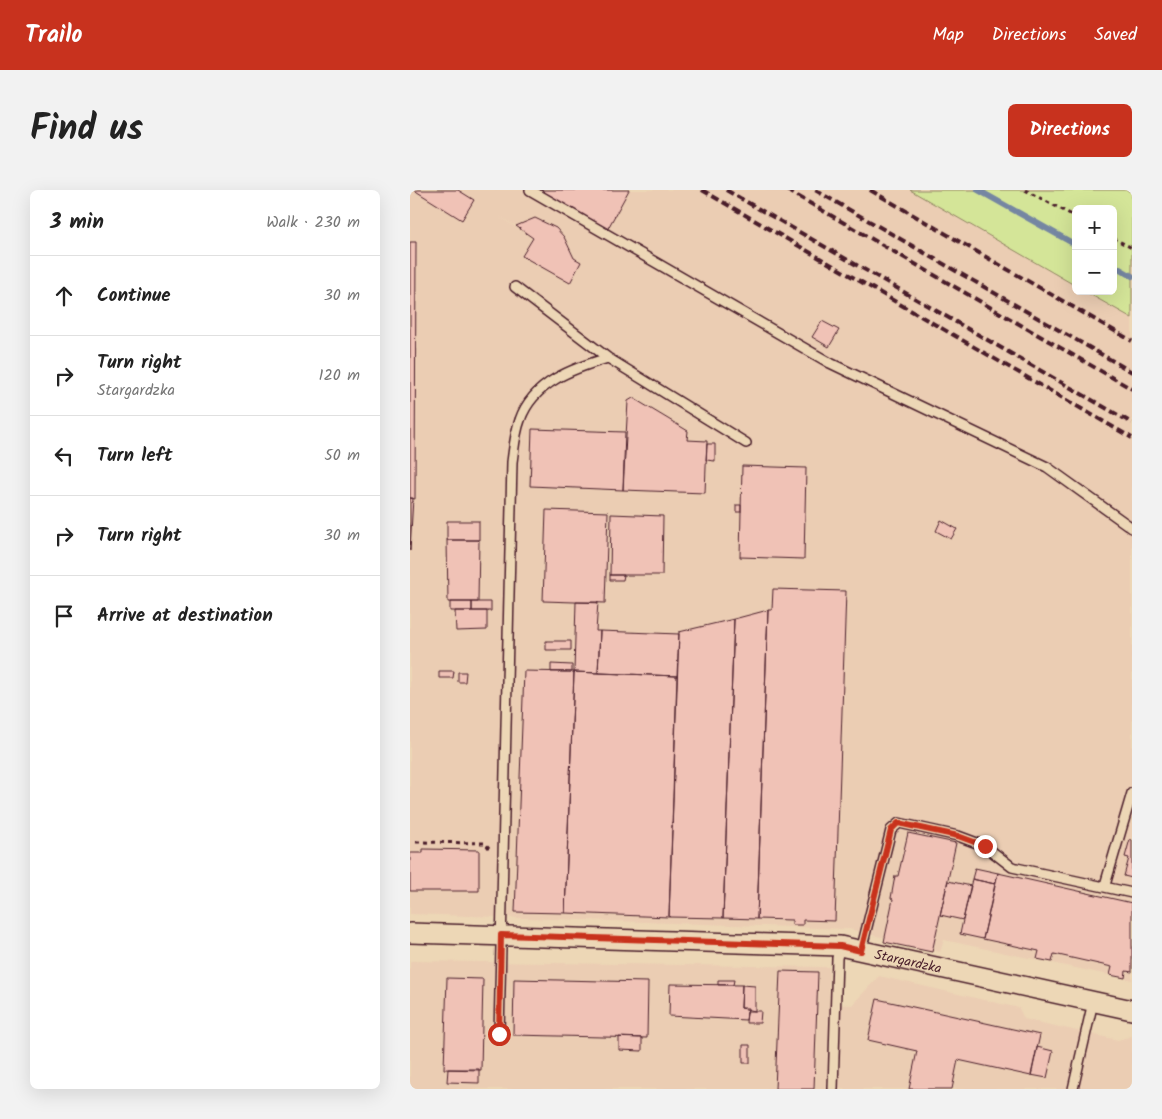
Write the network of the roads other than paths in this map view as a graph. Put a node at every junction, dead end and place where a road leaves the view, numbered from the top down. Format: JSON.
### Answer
{"nodes":[{"id":1,"x":530,"y":190,"type":"edge"},
{"id":2,"x":515,"y":287,"type":"dead end"},
{"id":3,"x":608,"y":358,"type":"junction"},
{"id":4,"x":746,"y":443,"type":"dead end"},
{"id":5,"x":1132,"y":528,"type":"edge"},
{"id":6,"x":1131,"y":798,"type":"edge"},
{"id":7,"x":1129,"y":815,"type":"edge"},
{"id":8,"x":1105,"y":886,"type":"junction"},
{"id":9,"x":1132,"y":892,"type":"edge"},
{"id":10,"x":410,"y":933,"type":"edge"},
{"id":11,"x":501,"y":935,"type":"junction"},
{"id":12,"x":840,"y":946,"type":"junction"},
{"id":13,"x":861,"y":951,"type":"junction"},
{"id":14,"x":1093,"y":1002,"type":"junction"},
{"id":15,"x":1132,"y":1010,"type":"edge"},
{"id":16,"x":499,"y":1034,"type":"dead end"},
{"id":17,"x":833,"y":1089,"type":"edge"},
{"id":18,"x":1073,"y":1089,"type":"edge"}],
"edges":[{"from":1,"to":5,"type":"lane"},
{"from":2,"to":3,"type":"lane"},
{"from":3,"to":4,"type":"lane"},
{"from":3,"to":11,"type":"lane"},
{"from":6,"to":7,"type":"lane"},
{"from":7,"to":8,"type":"lane"},
{"from":8,"to":9,"type":"lane"},
{"from":8,"to":13,"type":"lane"},
{"from":10,"to":11,"type":"street","name":"Stargardzka"},
{"from":11,"to":12,"type":"street","name":"Stargardzka"},
{"from":11,"to":16,"type":"lane"},
{"from":12,"to":13,"type":"street","name":"Stargardzka"},
{"from":12,"to":17,"type":"lane"},
{"from":13,"to":14,"type":"street","name":"Stargardzka"},
{"from":14,"to":15,"type":"street","name":"Stargardzka"},
{"from":14,"to":18,"type":"lane"}]}
